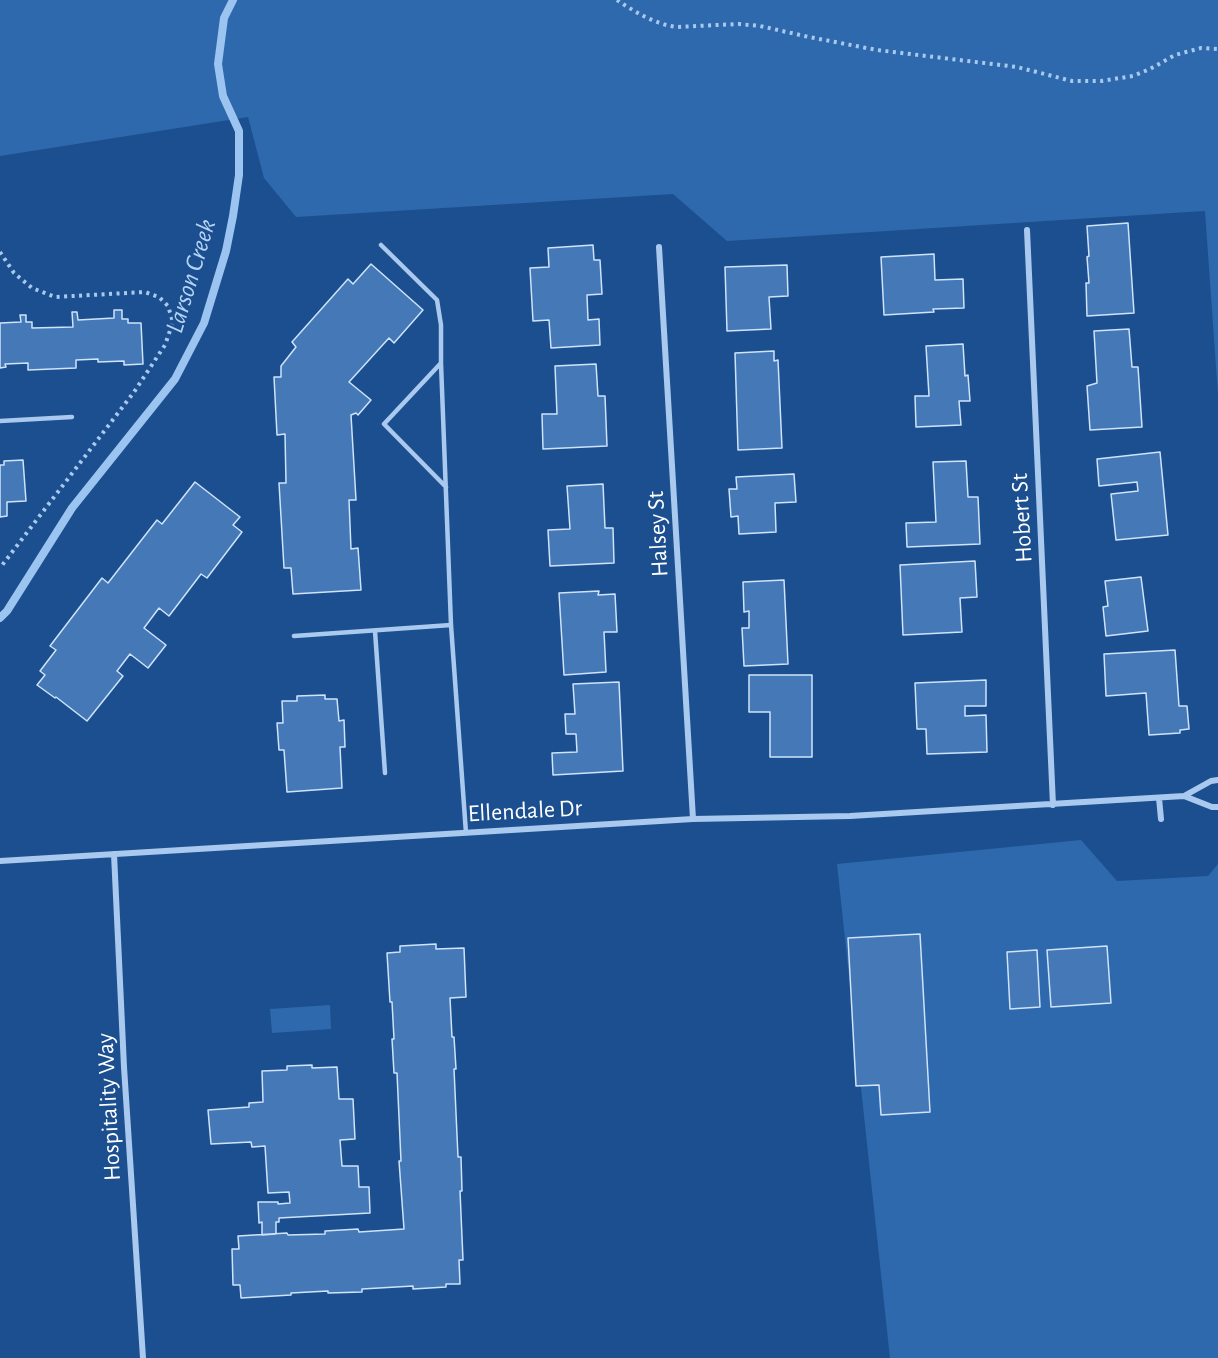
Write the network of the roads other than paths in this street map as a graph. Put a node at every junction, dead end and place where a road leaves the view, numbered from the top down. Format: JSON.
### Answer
{"nodes":[{"id":1,"x":1027,"y":230,"type":"dead end"},
{"id":2,"x":381,"y":245,"type":"dead end"},
{"id":3,"x":659,"y":247,"type":"dead end"},
{"id":4,"x":441,"y":363,"type":"junction"},
{"id":5,"x":72,"y":417,"type":"dead end"},
{"id":6,"x":0,"y":421,"type":"edge"},
{"id":7,"x":446,"y":487,"type":"junction"},
{"id":8,"x":451,"y":625,"type":"junction"},
{"id":9,"x":375,"y":631,"type":"junction"},
{"id":10,"x":294,"y":636,"type":"dead end"},
{"id":11,"x":385,"y":773,"type":"dead end"},
{"id":12,"x":1218,"y":780,"type":"edge"},
{"id":13,"x":1184,"y":796,"type":"junction"},
{"id":14,"x":1159,"y":798,"type":"junction"},
{"id":15,"x":1053,"y":805,"type":"junction"},
{"id":16,"x":1218,"y":807,"type":"edge"},
{"id":17,"x":693,"y":819,"type":"junction"},
{"id":18,"x":1161,"y":819,"type":"dead end"},
{"id":19,"x":466,"y":833,"type":"junction"},
{"id":20,"x":114,"y":854,"type":"junction"},
{"id":21,"x":0,"y":861,"type":"edge"},
{"id":22,"x":143,"y":1358,"type":"edge"}],
"edges":[{"from":1,"to":15,"type":"street","name":"Hobert St"},
{"from":2,"to":4,"type":"lane"},
{"from":3,"to":17,"type":"street","name":"Halsey St"},
{"from":4,"to":7,"type":"lane"},
{"from":4,"to":7,"type":"lane"},
{"from":5,"to":6,"type":"lane"},
{"from":7,"to":8,"type":"lane"},
{"from":8,"to":9,"type":"lane"},
{"from":8,"to":19,"type":"lane"},
{"from":9,"to":10,"type":"lane"},
{"from":9,"to":11,"type":"lane"},
{"from":12,"to":13,"type":"street"},
{"from":13,"to":14,"type":"street","name":"Ellendale Dr"},
{"from":13,"to":16,"type":"street"},
{"from":14,"to":15,"type":"street","name":"Ellendale Dr"},
{"from":14,"to":18,"type":"street"},
{"from":15,"to":17,"type":"street","name":"Ellendale Dr"},
{"from":17,"to":19,"type":"street","name":"Ellendale Dr"},
{"from":19,"to":20,"type":"street","name":"Ellendale Dr"},
{"from":20,"to":21,"type":"street","name":"Ellendale Dr"},
{"from":20,"to":22,"type":"street","name":"Hospitality Way"}]}
